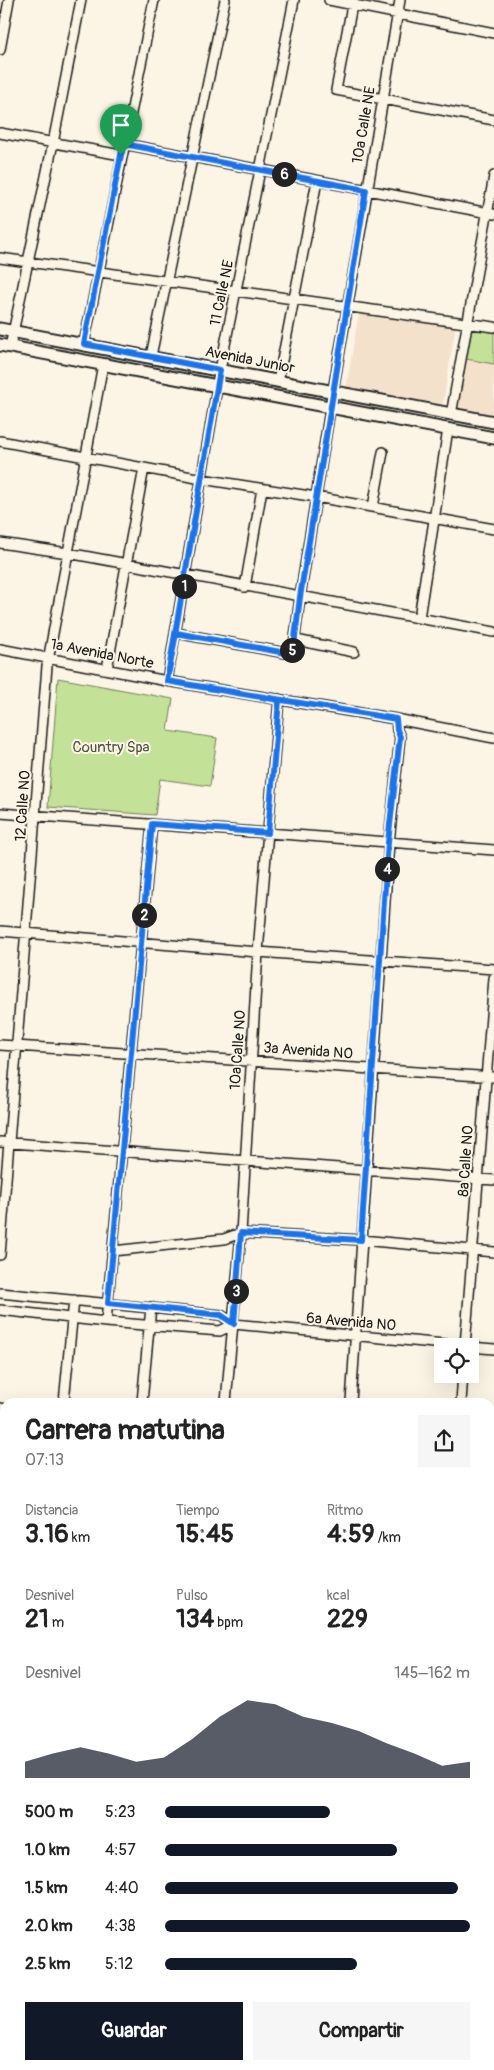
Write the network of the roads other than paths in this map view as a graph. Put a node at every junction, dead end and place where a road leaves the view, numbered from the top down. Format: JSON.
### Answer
{"nodes":[{"id":1,"x":9,"y":0,"type":"edge"},
{"id":2,"x":81,"y":0,"type":"edge"},
{"id":3,"x":154,"y":0,"type":"edge"},
{"id":4,"x":225,"y":0,"type":"edge"},
{"id":5,"x":294,"y":0,"type":"edge"},
{"id":6,"x":329,"y":0,"type":"edge"},
{"id":7,"x":400,"y":0,"type":"edge"},
{"id":8,"x":353,"y":2,"type":"edge"},
{"id":9,"x":398,"y":14,"type":"junction"},
{"id":10,"x":494,"y":33,"type":"edge"},
{"id":11,"x":0,"y":50,"type":"edge"},
{"id":12,"x":383,"y":98,"type":"junction"},
{"id":13,"x":494,"y":120,"type":"edge"},
{"id":14,"x":0,"y":133,"type":"edge"},
{"id":15,"x":53,"y":143,"type":"junction"},
{"id":16,"x":124,"y":144,"type":"junction"},
{"id":17,"x":121,"y":155,"type":"junction"},
{"id":18,"x":193,"y":157,"type":"junction"},
{"id":19,"x":261,"y":170,"type":"junction"},
{"id":20,"x":494,"y":176,"type":"edge"},
{"id":21,"x":318,"y":181,"type":"junction"},
{"id":22,"x":366,"y":190,"type":"junction"},
{"id":23,"x":490,"y":213,"type":"edge"},
{"id":24,"x":0,"y":258,"type":"edge"},
{"id":25,"x":28,"y":262,"type":"junction"},
{"id":26,"x":98,"y":272,"type":"junction"},
{"id":27,"x":167,"y":282,"type":"junction"},
{"id":28,"x":237,"y":291,"type":"junction"},
{"id":29,"x":294,"y":299,"type":"junction"},
{"id":30,"x":348,"y":307,"type":"junction"},
{"id":31,"x":466,"y":324,"type":"junction"},
{"id":32,"x":494,"y":327,"type":"edge"},
{"id":33,"x":0,"y":329,"type":"edge"},
{"id":34,"x":12,"y":331,"type":"junction"},
{"id":35,"x":84,"y":344,"type":"junction"},
{"id":36,"x":5,"y":346,"type":"edge"},
{"id":37,"x":151,"y":356,"type":"junction"},
{"id":38,"x":103,"y":364,"type":"junction"},
{"id":39,"x":220,"y":370,"type":"junction"},
{"id":40,"x":278,"y":381,"type":"junction"},
{"id":41,"x":217,"y":386,"type":"junction"},
{"id":42,"x":333,"y":391,"type":"junction"},
{"id":43,"x":331,"y":408,"type":"junction"},
{"id":44,"x":451,"y":415,"type":"junction"},
{"id":45,"x":494,"y":422,"type":"edge"},
{"id":46,"x":448,"y":429,"type":"junction"},
{"id":47,"x":494,"y":438,"type":"edge"},
{"id":48,"x":0,"y":441,"type":"edge"},
{"id":49,"x":383,"y":452,"type":"dead end"},
{"id":50,"x":86,"y":457,"type":"junction"},
{"id":51,"x":144,"y":468,"type":"junction"},
{"id":52,"x":202,"y":479,"type":"junction"},
{"id":53,"x":262,"y":489,"type":"junction"},
{"id":54,"x":316,"y":497,"type":"junction"},
{"id":55,"x":373,"y":507,"type":"junction"},
{"id":56,"x":434,"y":518,"type":"junction"},
{"id":57,"x":494,"y":529,"type":"edge"},
{"id":58,"x":0,"y":543,"type":"edge"},
{"id":59,"x":68,"y":554,"type":"junction"},
{"id":60,"x":126,"y":565,"type":"junction"},
{"id":61,"x":186,"y":575,"type":"junction"},
{"id":62,"x":245,"y":587,"type":"junction"},
{"id":63,"x":300,"y":597,"type":"junction"},
{"id":64,"x":419,"y":618,"type":"junction"},
{"id":65,"x":494,"y":632,"type":"edge"},
{"id":66,"x":176,"y":633,"type":"junction"},
{"id":67,"x":296,"y":640,"type":"junction"},
{"id":68,"x":0,"y":649,"type":"edge"},
{"id":69,"x":354,"y":652,"type":"dead end"},
{"id":70,"x":48,"y":658,"type":"junction"},
{"id":71,"x":107,"y":669,"type":"junction"},
{"id":72,"x":167,"y":681,"type":"junction"},
{"id":73,"x":279,"y":700,"type":"junction"},
{"id":74,"x":396,"y":719,"type":"junction"},
{"id":75,"x":494,"y":738,"type":"edge"},
{"id":76,"x":0,"y":813,"type":"edge"},
{"id":77,"x":36,"y":815,"type":"junction"},
{"id":78,"x":152,"y":824,"type":"junction"},
{"id":79,"x":268,"y":833,"type":"junction"},
{"id":80,"x":388,"y":842,"type":"junction"},
{"id":81,"x":494,"y":850,"type":"edge"},
{"id":82,"x":0,"y":931,"type":"edge"},
{"id":83,"x":27,"y":933,"type":"junction"},
{"id":84,"x":142,"y":942,"type":"junction"},
{"id":85,"x":258,"y":952,"type":"junction"},
{"id":86,"x":380,"y":961,"type":"junction"},
{"id":87,"x":494,"y":969,"type":"edge"},
{"id":88,"x":494,"y":978,"type":"edge"},
{"id":89,"x":0,"y":1045,"type":"edge"},
{"id":90,"x":17,"y":1046,"type":"junction"},
{"id":91,"x":131,"y":1054,"type":"junction"},
{"id":92,"x":251,"y":1062,"type":"junction"},
{"id":93,"x":373,"y":1070,"type":"junction"},
{"id":94,"x":490,"y":1077,"type":"edge"},
{"id":95,"x":5,"y":1142,"type":"edge"},
{"id":96,"x":122,"y":1151,"type":"junction"},
{"id":97,"x":244,"y":1161,"type":"junction"},
{"id":98,"x":366,"y":1170,"type":"junction"},
{"id":99,"x":478,"y":1179,"type":"junction"},
{"id":100,"x":494,"y":1180,"type":"edge"},
{"id":101,"x":241,"y":1233,"type":"junction"},
{"id":102,"x":361,"y":1240,"type":"junction"},
{"id":103,"x":113,"y":1251,"type":"junction"},
{"id":104,"x":473,"y":1251,"type":"junction"},
{"id":105,"x":494,"y":1252,"type":"edge"},
{"id":106,"x":0,"y":1255,"type":"edge"},
{"id":107,"x":0,"y":1293,"type":"edge"},
{"id":108,"x":74,"y":1300,"type":"junction"},
{"id":109,"x":108,"y":1303,"type":"junction"},
{"id":110,"x":150,"y":1307,"type":"junction"},
{"id":111,"x":0,"y":1310,"type":"edge"},
{"id":112,"x":72,"y":1318,"type":"junction"},
{"id":113,"x":106,"y":1322,"type":"junction"},
{"id":114,"x":234,"y":1324,"type":"junction"},
{"id":115,"x":149,"y":1325,"type":"junction"},
{"id":116,"x":355,"y":1336,"type":"junction"},
{"id":117,"x":466,"y":1338,"type":"edge"},
{"id":118,"x":434,"y":1343,"type":"edge"},
{"id":119,"x":479,"y":1348,"type":"edge"},
{"id":120,"x":494,"y":1349,"type":"edge"},
{"id":121,"x":462,"y":1383,"type":"edge"},
{"id":122,"x":64,"y":1398,"type":"edge"},
{"id":123,"x":142,"y":1398,"type":"edge"},
{"id":124,"x":226,"y":1398,"type":"edge"},
{"id":125,"x":351,"y":1398,"type":"edge"},
{"id":126,"x":461,"y":1398,"type":"edge"}],
"edges":[{"from":1,"to":11,"type":"street"},
{"from":2,"to":15,"type":"street"},
{"from":3,"to":16,"type":"street"},
{"from":4,"to":18,"type":"street"},
{"from":5,"to":19,"type":"street","name":"11 Calle NE"},
{"from":6,"to":8,"type":"street"},
{"from":7,"to":9,"type":"street","name":"10a Calle NE"},
{"from":8,"to":9,"type":"street"},
{"from":8,"to":12,"type":"street"},
{"from":9,"to":10,"type":"street"},
{"from":9,"to":12,"type":"street","name":"10a Calle NE"},
{"from":12,"to":13,"type":"street"},
{"from":12,"to":22,"type":"street","name":"10a Calle NE"},
{"from":14,"to":15,"type":"street"},
{"from":15,"to":17,"type":"street"},
{"from":15,"to":25,"type":"street"},
{"from":16,"to":17,"type":"street"},
{"from":16,"to":18,"type":"street"},
{"from":17,"to":26,"type":"street"},
{"from":18,"to":19,"type":"street"},
{"from":18,"to":27,"type":"street"},
{"from":19,"to":21,"type":"street"},
{"from":19,"to":28,"type":"street","name":"11 Calle NE"},
{"from":20,"to":23,"type":"street"},
{"from":21,"to":22,"type":"street"},
{"from":21,"to":29,"type":"street"},
{"from":22,"to":23,"type":"street"},
{"from":22,"to":30,"type":"street","name":"10a Calle NE"},
{"from":23,"to":31,"type":"street"},
{"from":24,"to":25,"type":"street"},
{"from":25,"to":26,"type":"street"},
{"from":25,"to":34,"type":"street"},
{"from":26,"to":27,"type":"street"},
{"from":26,"to":35,"type":"street"},
{"from":27,"to":28,"type":"street"},
{"from":27,"to":37,"type":"street"},
{"from":28,"to":29,"type":"street"},
{"from":28,"to":39,"type":"street","name":"11 Calle NE"},
{"from":29,"to":30,"type":"street"},
{"from":29,"to":40,"type":"street"},
{"from":30,"to":31,"type":"street"},
{"from":30,"to":42,"type":"street","name":"10a Calle NE"},
{"from":31,"to":32,"type":"street"},
{"from":31,"to":44,"type":"street"},
{"from":33,"to":34,"type":"main road","name":"Avenida Junior"},
{"from":34,"to":35,"type":"main road","name":"Avenida Junior"},
{"from":34,"to":36,"type":"street"},
{"from":35,"to":37,"type":"main road","name":"Avenida Junior"},
{"from":36,"to":38,"type":"main road"},
{"from":37,"to":39,"type":"main road","name":"Avenida Junior"},
{"from":38,"to":41,"type":"main road"},
{"from":38,"to":50,"type":"street","name":"12 Calle NO"},
{"from":39,"to":40,"type":"main road","name":"Avenida Junior"},
{"from":39,"to":41,"type":"street","name":"11 Calle NE"},
{"from":40,"to":42,"type":"main road","name":"Avenida Junior"},
{"from":41,"to":43,"type":"main road"},
{"from":41,"to":52,"type":"street","name":"11 Calle NE"},
{"from":42,"to":43,"type":"street","name":"10a Calle NE"},
{"from":42,"to":44,"type":"main road","name":"Avenida Junior"},
{"from":43,"to":46,"type":"main road"},
{"from":43,"to":54,"type":"street","name":"10a Calle NE"},
{"from":44,"to":45,"type":"main road","name":"Avenida Junior"},
{"from":46,"to":47,"type":"main road"},
{"from":46,"to":56,"type":"street"},
{"from":48,"to":50,"type":"street"},
{"from":49,"to":55,"type":"street"},
{"from":50,"to":51,"type":"street"},
{"from":50,"to":59,"type":"street","name":"12 Calle NO"},
{"from":51,"to":52,"type":"street"},
{"from":51,"to":60,"type":"street"},
{"from":52,"to":53,"type":"street"},
{"from":52,"to":61,"type":"street","name":"11 Calle NE"},
{"from":53,"to":54,"type":"street"},
{"from":53,"to":62,"type":"street"},
{"from":54,"to":55,"type":"street"},
{"from":54,"to":63,"type":"street","name":"10a Calle NE"},
{"from":55,"to":56,"type":"street"},
{"from":56,"to":57,"type":"street"},
{"from":56,"to":64,"type":"street"},
{"from":58,"to":59,"type":"street"},
{"from":59,"to":60,"type":"street"},
{"from":59,"to":70,"type":"street","name":"12 Calle NO"},
{"from":60,"to":61,"type":"street"},
{"from":60,"to":71,"type":"street"},
{"from":61,"to":62,"type":"street"},
{"from":61,"to":66,"type":"street","name":"11 Calle NE"},
{"from":62,"to":63,"type":"street"},
{"from":63,"to":64,"type":"street"},
{"from":63,"to":67,"type":"street","name":"10a Calle NE"},
{"from":64,"to":65,"type":"street"},
{"from":66,"to":67,"type":"street"},
{"from":66,"to":72,"type":"street","name":"11 Calle NE"},
{"from":67,"to":69,"type":"street"},
{"from":68,"to":70,"type":"street","name":"1a Avenida Norte"},
{"from":70,"to":71,"type":"street","name":"1a Avenida Norte"},
{"from":70,"to":77,"type":"street","name":"12 Calle NO"},
{"from":71,"to":72,"type":"street","name":"1a Avenida Norte"},
{"from":72,"to":73,"type":"street","name":"1a Avenida Norte"},
{"from":73,"to":74,"type":"street","name":"1a Avenida Norte"},
{"from":73,"to":79,"type":"street","name":"10a Calle NO"},
{"from":74,"to":75,"type":"street","name":"1a Avenida Norte"},
{"from":74,"to":80,"type":"street"},
{"from":76,"to":77,"type":"street"},
{"from":77,"to":78,"type":"street"},
{"from":77,"to":83,"type":"street","name":"12 Calle NO"},
{"from":78,"to":79,"type":"street"},
{"from":78,"to":84,"type":"street"},
{"from":79,"to":80,"type":"street"},
{"from":79,"to":85,"type":"street","name":"10a Calle NO"},
{"from":80,"to":81,"type":"street"},
{"from":80,"to":86,"type":"street"},
{"from":82,"to":83,"type":"street"},
{"from":83,"to":84,"type":"street"},
{"from":83,"to":90,"type":"street","name":"12 Calle NO"},
{"from":84,"to":85,"type":"street"},
{"from":84,"to":91,"type":"street"},
{"from":85,"to":86,"type":"street"},
{"from":85,"to":92,"type":"street","name":"10a Calle NO"},
{"from":86,"to":87,"type":"street"},
{"from":86,"to":93,"type":"street"},
{"from":88,"to":94,"type":"street","name":"8a Calle NO"},
{"from":89,"to":90,"type":"street","name":"3a Avenida NO"},
{"from":90,"to":91,"type":"street","name":"3a Avenida NO"},
{"from":90,"to":95,"type":"street","name":"12 Calle NO"},
{"from":91,"to":92,"type":"street","name":"3a Avenida NO"},
{"from":91,"to":96,"type":"street"},
{"from":92,"to":93,"type":"street","name":"3a Avenida NO"},
{"from":92,"to":97,"type":"street","name":"10a Calle NO"},
{"from":93,"to":94,"type":"street","name":"3a Avenida NO"},
{"from":93,"to":98,"type":"street"},
{"from":94,"to":99,"type":"street","name":"8a Calle NO"},
{"from":95,"to":96,"type":"street"},
{"from":95,"to":106,"type":"street","name":"12 Calle NO"},
{"from":96,"to":97,"type":"street"},
{"from":96,"to":103,"type":"street"},
{"from":97,"to":98,"type":"street"},
{"from":97,"to":101,"type":"street","name":"10a Calle NO"},
{"from":98,"to":99,"type":"street"},
{"from":98,"to":102,"type":"street"},
{"from":99,"to":100,"type":"street"},
{"from":99,"to":104,"type":"street","name":"8a Calle NO"},
{"from":101,"to":102,"type":"street"},
{"from":101,"to":103,"type":"street"},
{"from":101,"to":114,"type":"street","name":"10a Calle NO"},
{"from":102,"to":104,"type":"street"},
{"from":102,"to":116,"type":"street"},
{"from":103,"to":109,"type":"street"},
{"from":104,"to":105,"type":"street"},
{"from":104,"to":117,"type":"street","name":"8a Calle NO"},
{"from":107,"to":108,"type":"street","name":"6a Avenida NO"},
{"from":108,"to":109,"type":"street","name":"6a Avenida NO"},
{"from":108,"to":112,"type":"street"},
{"from":109,"to":110,"type":"street","name":"6a Avenida NO"},
{"from":109,"to":113,"type":"street"},
{"from":110,"to":114,"type":"street","name":"6a Avenida NO"},
{"from":110,"to":115,"type":"street"},
{"from":111,"to":112,"type":"street","name":"6a Avenida NO"},
{"from":112,"to":113,"type":"street","name":"6a Avenida NO"},
{"from":112,"to":122,"type":"street"},
{"from":113,"to":115,"type":"street","name":"6a Avenida NO"},
{"from":114,"to":115,"type":"street","name":"6a Avenida NO"},
{"from":114,"to":116,"type":"street","name":"6a Avenida NO"},
{"from":114,"to":124,"type":"street","name":"10a Calle NO"},
{"from":115,"to":123,"type":"street"},
{"from":116,"to":118,"type":"street","name":"6a Avenida NO"},
{"from":116,"to":125,"type":"street"},
{"from":119,"to":120,"type":"street"},
{"from":121,"to":126,"type":"street"}]}
